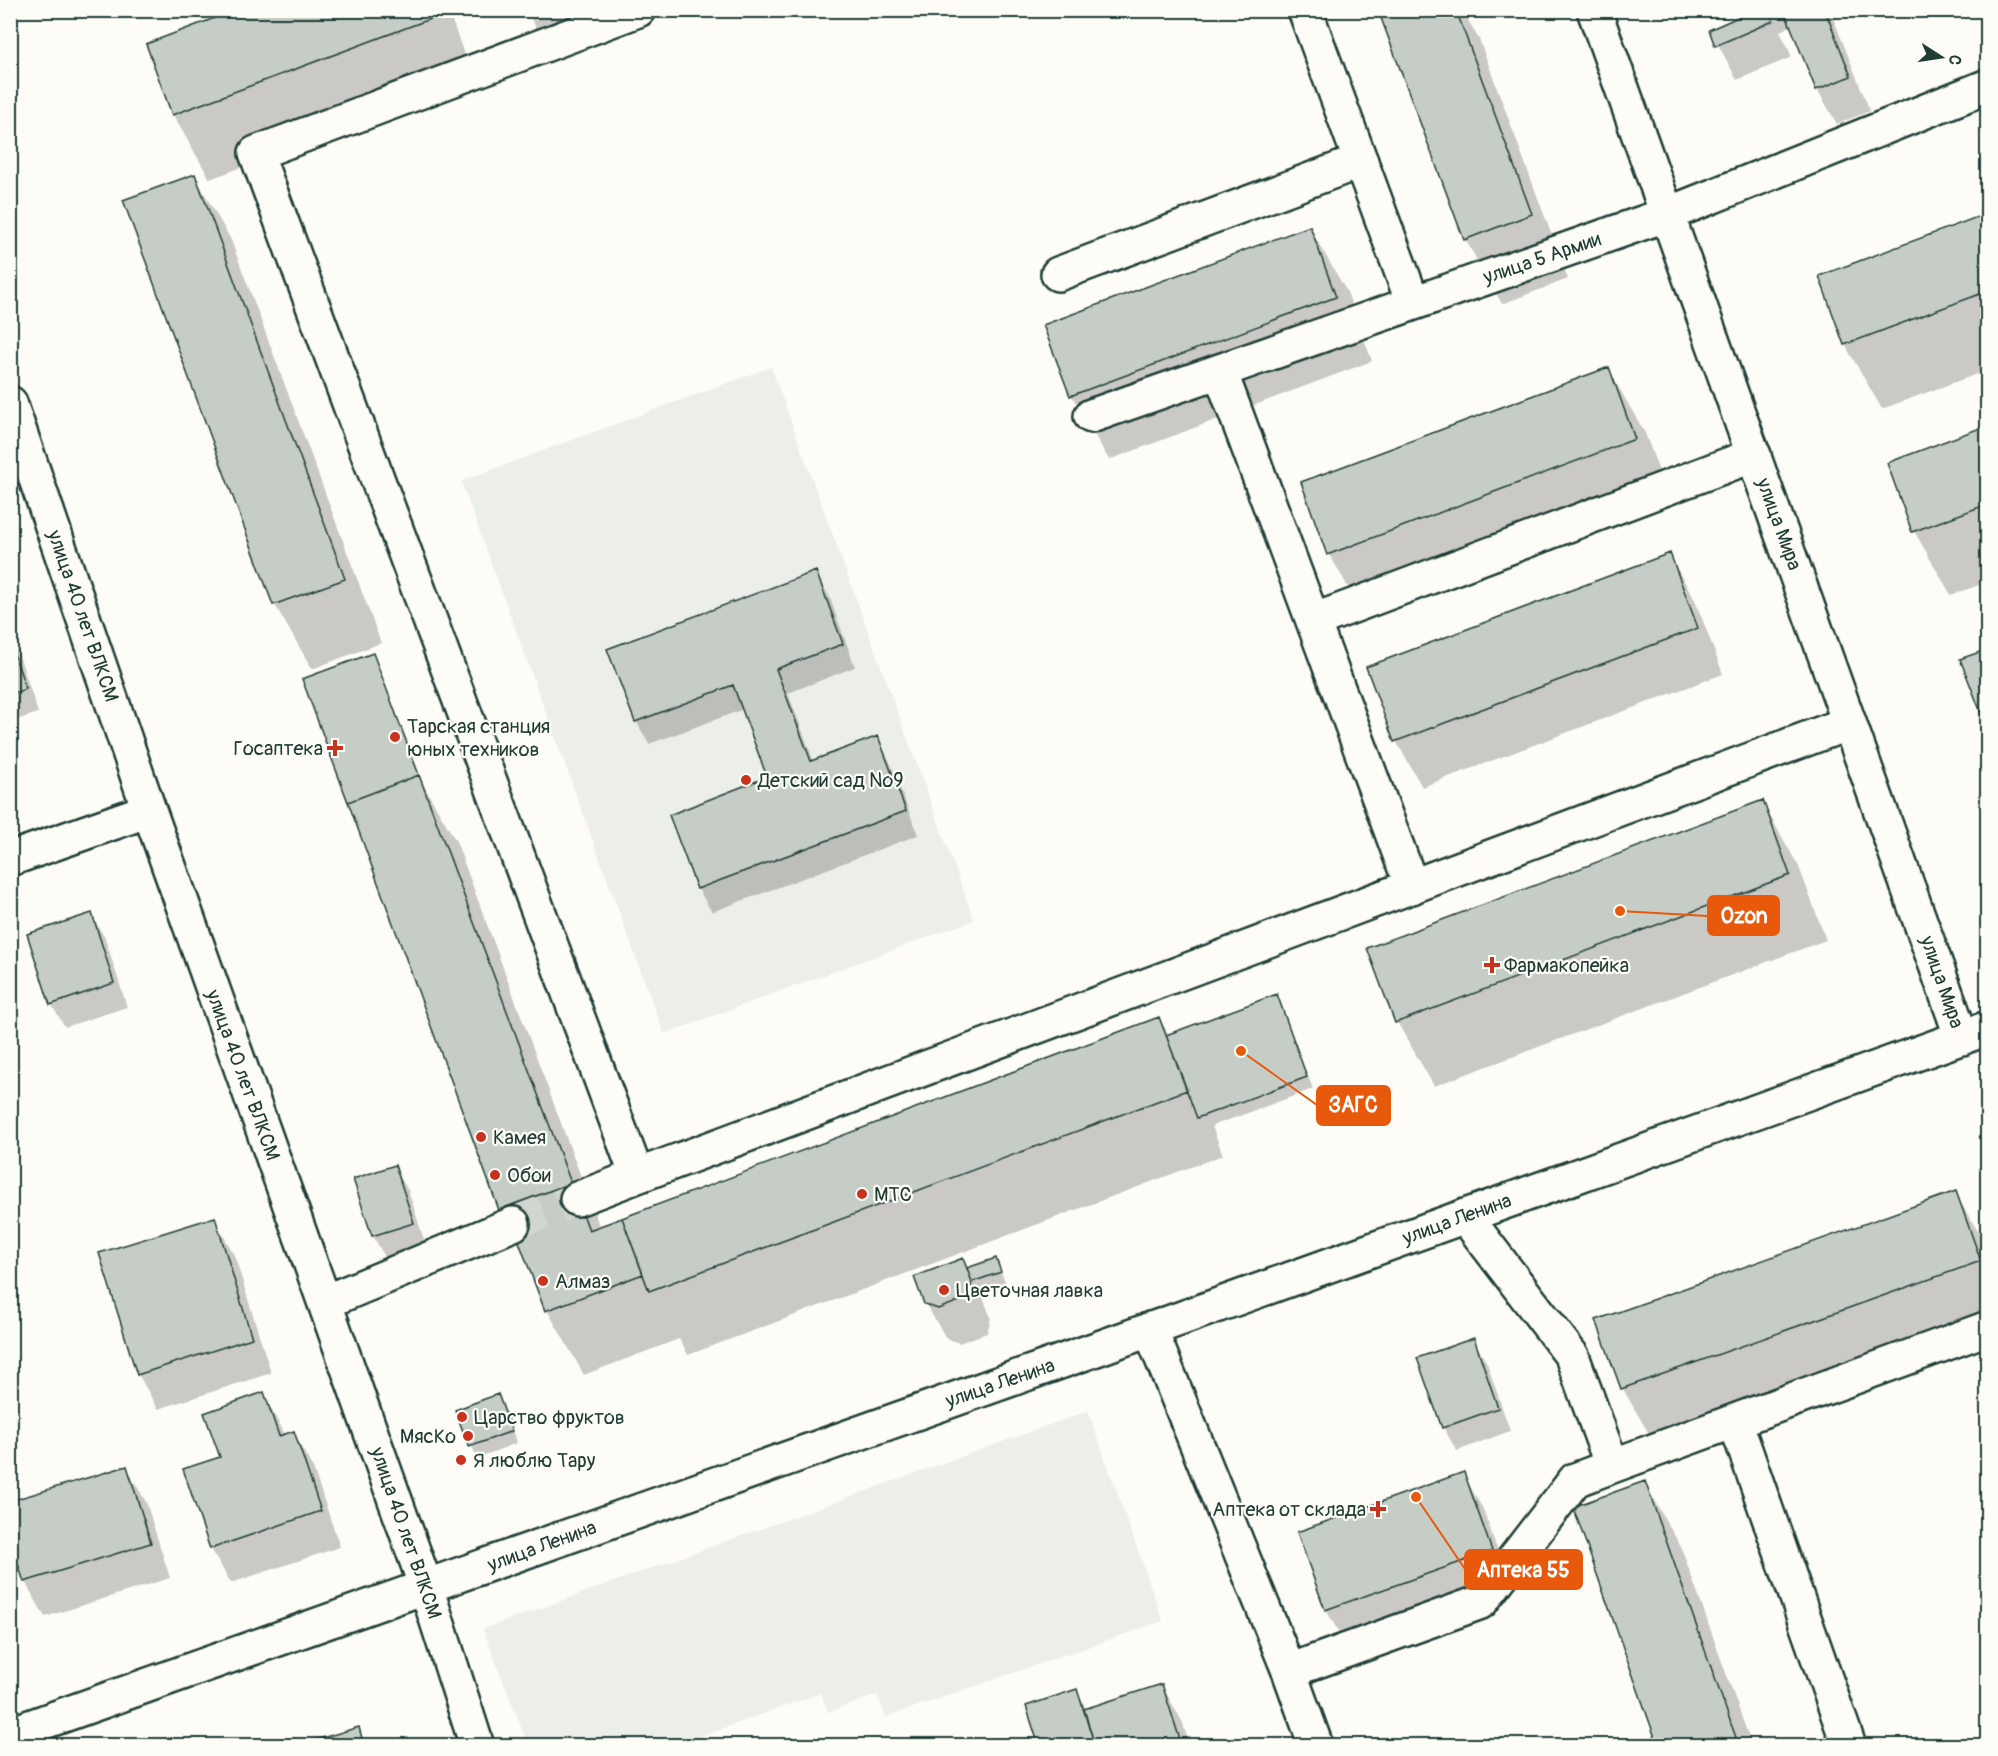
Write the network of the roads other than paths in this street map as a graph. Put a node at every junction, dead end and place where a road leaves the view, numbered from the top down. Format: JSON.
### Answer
{"nodes":[{"id":1,"x":638,"y":10,"type":"edge"},
{"id":2,"x":1305,"y":10,"type":"edge"},
{"id":3,"x":1594,"y":10,"type":"edge"},
{"id":4,"x":1988,"y":86,"type":"edge"},
{"id":5,"x":1361,"y":161,"type":"junction"},
{"id":6,"x":1668,"y":214,"type":"junction"},
{"id":7,"x":1058,"y":274,"type":"dead end"},
{"id":8,"x":1413,"y":303,"type":"junction"},
{"id":9,"x":1220,"y":371,"type":"junction"},
{"id":10,"x":10,"y":403,"type":"edge"},
{"id":11,"x":1091,"y":416,"type":"dead end"},
{"id":12,"x":1754,"y":455,"type":"junction"},
{"id":13,"x":1313,"y":621,"type":"junction"},
{"id":14,"x":1849,"y":723,"type":"junction"},
{"id":15,"x":149,"y":810,"type":"junction"},
{"id":16,"x":10,"y":858,"type":"edge"},
{"id":17,"x":1412,"y":887,"type":"junction"},
{"id":18,"x":1975,"y":1033,"type":"edge"},
{"id":19,"x":637,"y":1176,"type":"junction"},
{"id":20,"x":577,"y":1199,"type":"tunnel mouth"},
{"id":21,"x":1465,"y":1216,"type":"junction"},
{"id":22,"x":513,"y":1224,"type":"tunnel mouth"},
{"id":23,"x":324,"y":1302,"type":"junction"},
{"id":24,"x":1988,"y":1328,"type":"edge"},
{"id":25,"x":1150,"y":1329,"type":"junction"},
{"id":26,"x":1735,"y":1421,"type":"junction"},
{"id":27,"x":1612,"y":1466,"type":"junction"},
{"id":28,"x":426,"y":1587,"type":"junction"},
{"id":29,"x":1289,"y":1671,"type":"junction"},
{"id":30,"x":10,"y":1734,"type":"edge"},
{"id":31,"x":477,"y":1746,"type":"edge"},
{"id":32,"x":1316,"y":1746,"type":"edge"},
{"id":33,"x":1849,"y":1746,"type":"edge"}],
"edges":[{"from":1,"to":19,"type":"main road"},
{"from":2,"to":5,"type":"main road"},
{"from":3,"to":6,"type":"main road","name":"улица Мира"},
{"from":4,"to":6,"type":"main road","name":"улица 5 Армии"},
{"from":5,"to":7,"type":"main road"},
{"from":5,"to":8,"type":"main road"},
{"from":6,"to":8,"type":"main road","name":"улица 5 Армии"},
{"from":6,"to":12,"type":"main road","name":"улица Мира"},
{"from":8,"to":9,"type":"main road","name":"улица 5 Армии"},
{"from":9,"to":11,"type":"main road","name":"улица 5 Армии"},
{"from":9,"to":13,"type":"main road"},
{"from":10,"to":15,"type":"main road","name":"улица 40 лет ВЛКСМ"},
{"from":12,"to":13,"type":"main road"},
{"from":12,"to":14,"type":"main road","name":"улица Мира"},
{"from":13,"to":17,"type":"main road"},
{"from":14,"to":17,"type":"main road"},
{"from":14,"to":18,"type":"main road","name":"улица Мира"},
{"from":15,"to":16,"type":"main road"},
{"from":15,"to":23,"type":"main road","name":"улица 40 лет ВЛКСМ"},
{"from":17,"to":19,"type":"main road"},
{"from":18,"to":21,"type":"main road","name":"улица Ленина"},
{"from":19,"to":20,"type":"main road"},
{"from":21,"to":25,"type":"main road","name":"улица Ленина"},
{"from":21,"to":27,"type":"main road"},
{"from":22,"to":23,"type":"main road"},
{"from":23,"to":28,"type":"main road","name":"улица 40 лет ВЛКСМ"},
{"from":24,"to":26,"type":"main road"},
{"from":25,"to":28,"type":"main road","name":"улица Ленина"},
{"from":25,"to":29,"type":"main road"},
{"from":26,"to":27,"type":"main road"},
{"from":26,"to":33,"type":"main road"},
{"from":27,"to":29,"type":"main road"},
{"from":28,"to":30,"type":"main road","name":"улица Ленина"},
{"from":28,"to":31,"type":"main road","name":"улица 40 лет ВЛКСМ"},
{"from":29,"to":32,"type":"main road"}]}
